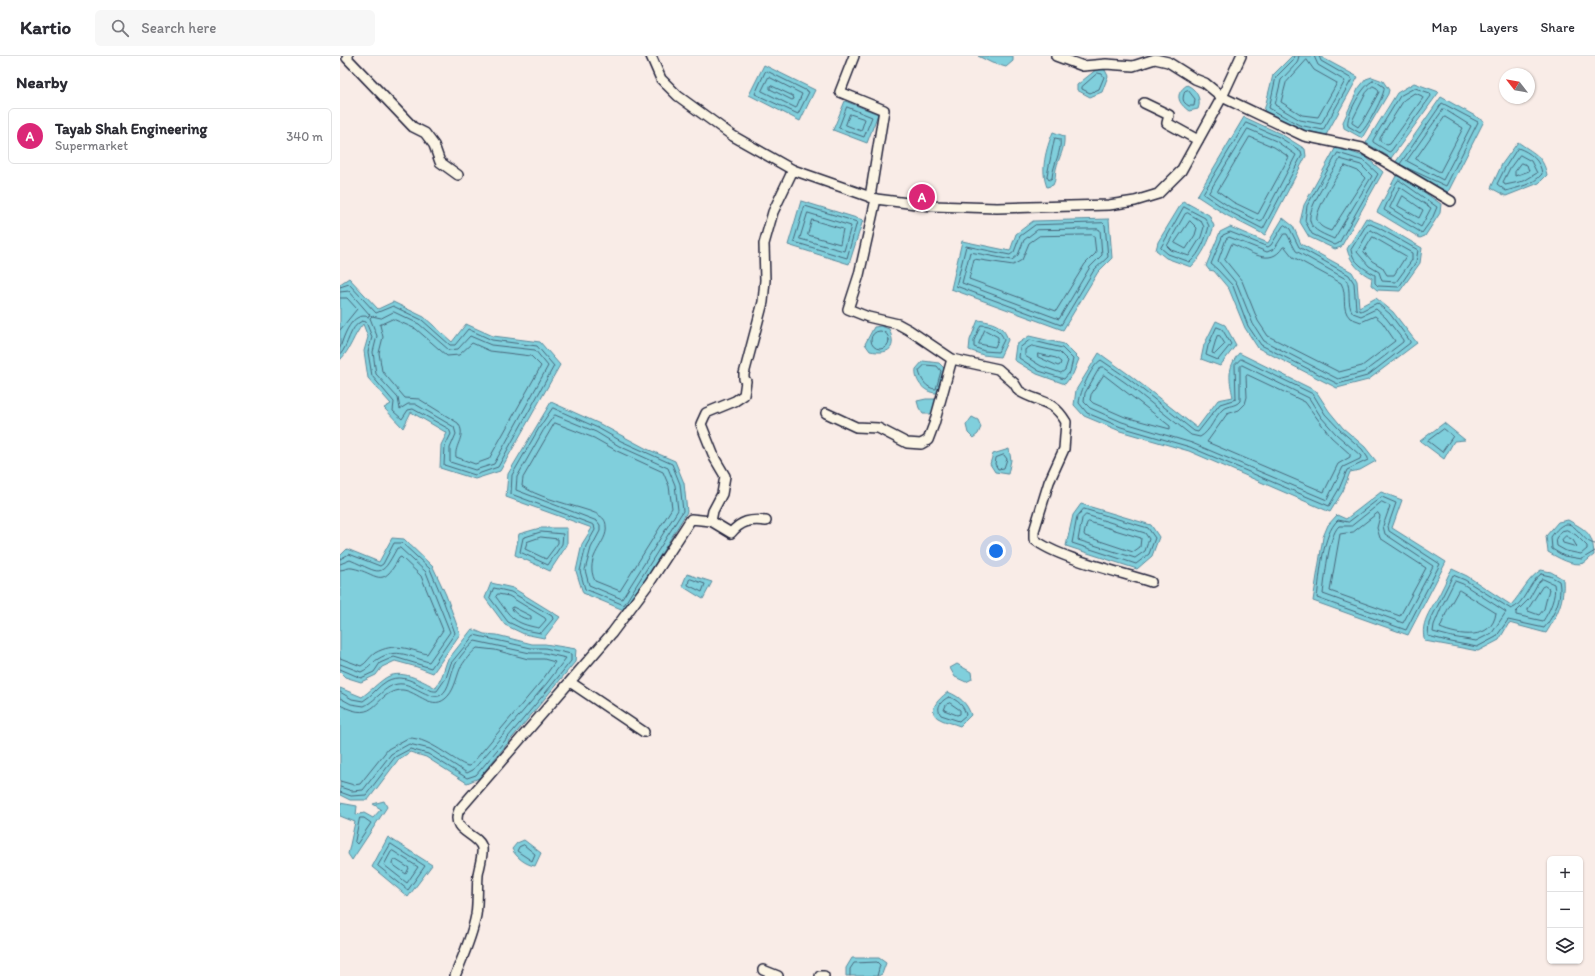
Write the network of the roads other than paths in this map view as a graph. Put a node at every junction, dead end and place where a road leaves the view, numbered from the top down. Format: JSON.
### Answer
{"nodes":[{"id":1,"x":348,"y":56,"type":"edge"},
{"id":2,"x":650,"y":56,"type":"edge"},
{"id":3,"x":854,"y":56,"type":"edge"},
{"id":4,"x":1056,"y":56,"type":"edge"},
{"id":5,"x":1241,"y":56,"type":"edge"},
{"id":6,"x":1158,"y":58,"type":"edge"},
{"id":7,"x":1222,"y":97,"type":"junction"},
{"id":8,"x":1144,"y":102,"type":"dead end"},
{"id":9,"x":1198,"y":140,"type":"junction"},
{"id":10,"x":793,"y":170,"type":"junction"},
{"id":11,"x":458,"y":175,"type":"dead end"},
{"id":12,"x":873,"y":198,"type":"junction"},
{"id":13,"x":1451,"y":202,"type":"dead end"},
{"id":14,"x":952,"y":359,"type":"junction"},
{"id":15,"x":826,"y":413,"type":"dead end"},
{"id":16,"x":712,"y":521,"type":"junction"},
{"id":17,"x":766,"y":521,"type":"dead end"},
{"id":18,"x":1151,"y":582,"type":"dead end"},
{"id":19,"x":570,"y":682,"type":"junction"},
{"id":20,"x":644,"y":732,"type":"dead end"},
{"id":21,"x":763,"y":970,"type":"dead end"},
{"id":22,"x":456,"y":976,"type":"edge"},
{"id":23,"x":778,"y":976,"type":"edge"},
{"id":24,"x":820,"y":976,"type":"edge"},
{"id":25,"x":824,"y":976,"type":"edge"}],
"edges":[{"from":1,"to":11,"type":"street"},
{"from":2,"to":10,"type":"street"},
{"from":3,"to":12,"type":"street"},
{"from":4,"to":6,"type":"street"},
{"from":5,"to":7,"type":"street"},
{"from":6,"to":7,"type":"street"},
{"from":7,"to":9,"type":"street"},
{"from":7,"to":13,"type":"street"},
{"from":8,"to":9,"type":"street"},
{"from":9,"to":12,"type":"street"},
{"from":10,"to":12,"type":"street"},
{"from":10,"to":16,"type":"street"},
{"from":12,"to":14,"type":"street"},
{"from":14,"to":15,"type":"street"},
{"from":14,"to":18,"type":"street"},
{"from":16,"to":17,"type":"street"},
{"from":16,"to":19,"type":"street"},
{"from":19,"to":20,"type":"street"},
{"from":19,"to":22,"type":"street"},
{"from":21,"to":23,"type":"street"},
{"from":24,"to":25,"type":"street"}]}
